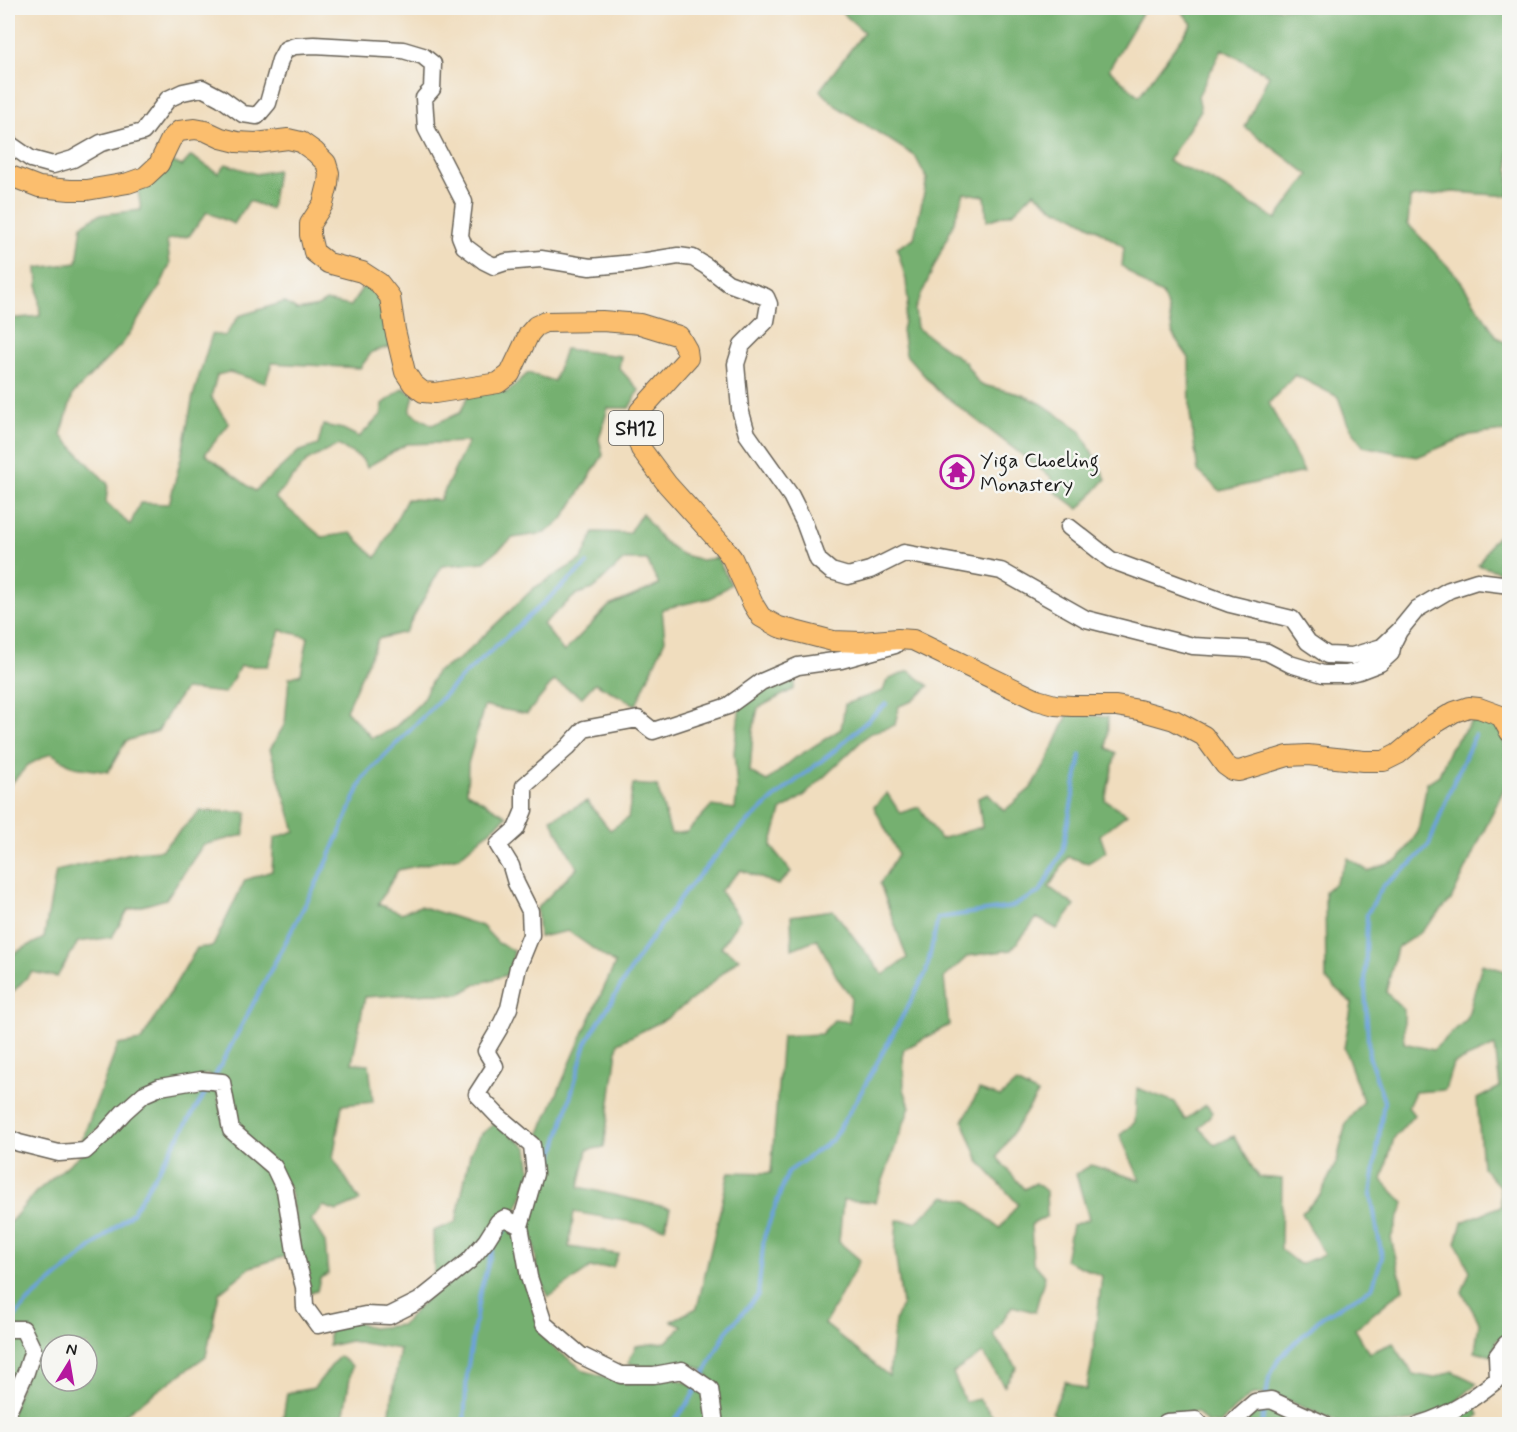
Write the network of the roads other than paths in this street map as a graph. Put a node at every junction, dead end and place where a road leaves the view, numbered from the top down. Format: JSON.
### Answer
{"nodes":[{"id":1,"x":8,"y":143,"type":"edge"},
{"id":2,"x":8,"y":175,"type":"edge"},
{"id":3,"x":1069,"y":527,"type":"dead end"},
{"id":4,"x":1509,"y":585,"type":"edge"},
{"id":5,"x":1399,"y":631,"type":"junction"},
{"id":6,"x":914,"y":640,"type":"junction"},
{"id":7,"x":1509,"y":732,"type":"edge"},
{"id":8,"x":8,"y":1138,"type":"edge"},
{"id":9,"x":520,"y":1226,"type":"junction"},
{"id":10,"x":8,"y":1329,"type":"edge"},
{"id":11,"x":1509,"y":1346,"type":"edge"},
{"id":12,"x":8,"y":1412,"type":"edge"},
{"id":13,"x":716,"y":1425,"type":"edge"},
{"id":14,"x":1164,"y":1425,"type":"edge"},
{"id":15,"x":1200,"y":1425,"type":"edge"},
{"id":16,"x":1232,"y":1425,"type":"edge"},
{"id":17,"x":1324,"y":1425,"type":"edge"},
{"id":18,"x":1420,"y":1425,"type":"edge"}],
"edges":[{"from":1,"to":5,"type":"street"},
{"from":2,"to":6,"type":"main road","number":"SH12"},
{"from":3,"to":5,"type":"street"},
{"from":4,"to":5,"type":"street"},
{"from":6,"to":7,"type":"main road","number":"SH12"},
{"from":6,"to":9,"type":"street"},
{"from":8,"to":9,"type":"street"},
{"from":9,"to":13,"type":"street"},
{"from":10,"to":12,"type":"street"},
{"from":11,"to":18,"type":"street"},
{"from":14,"to":15,"type":"street"},
{"from":16,"to":17,"type":"street"}]}
